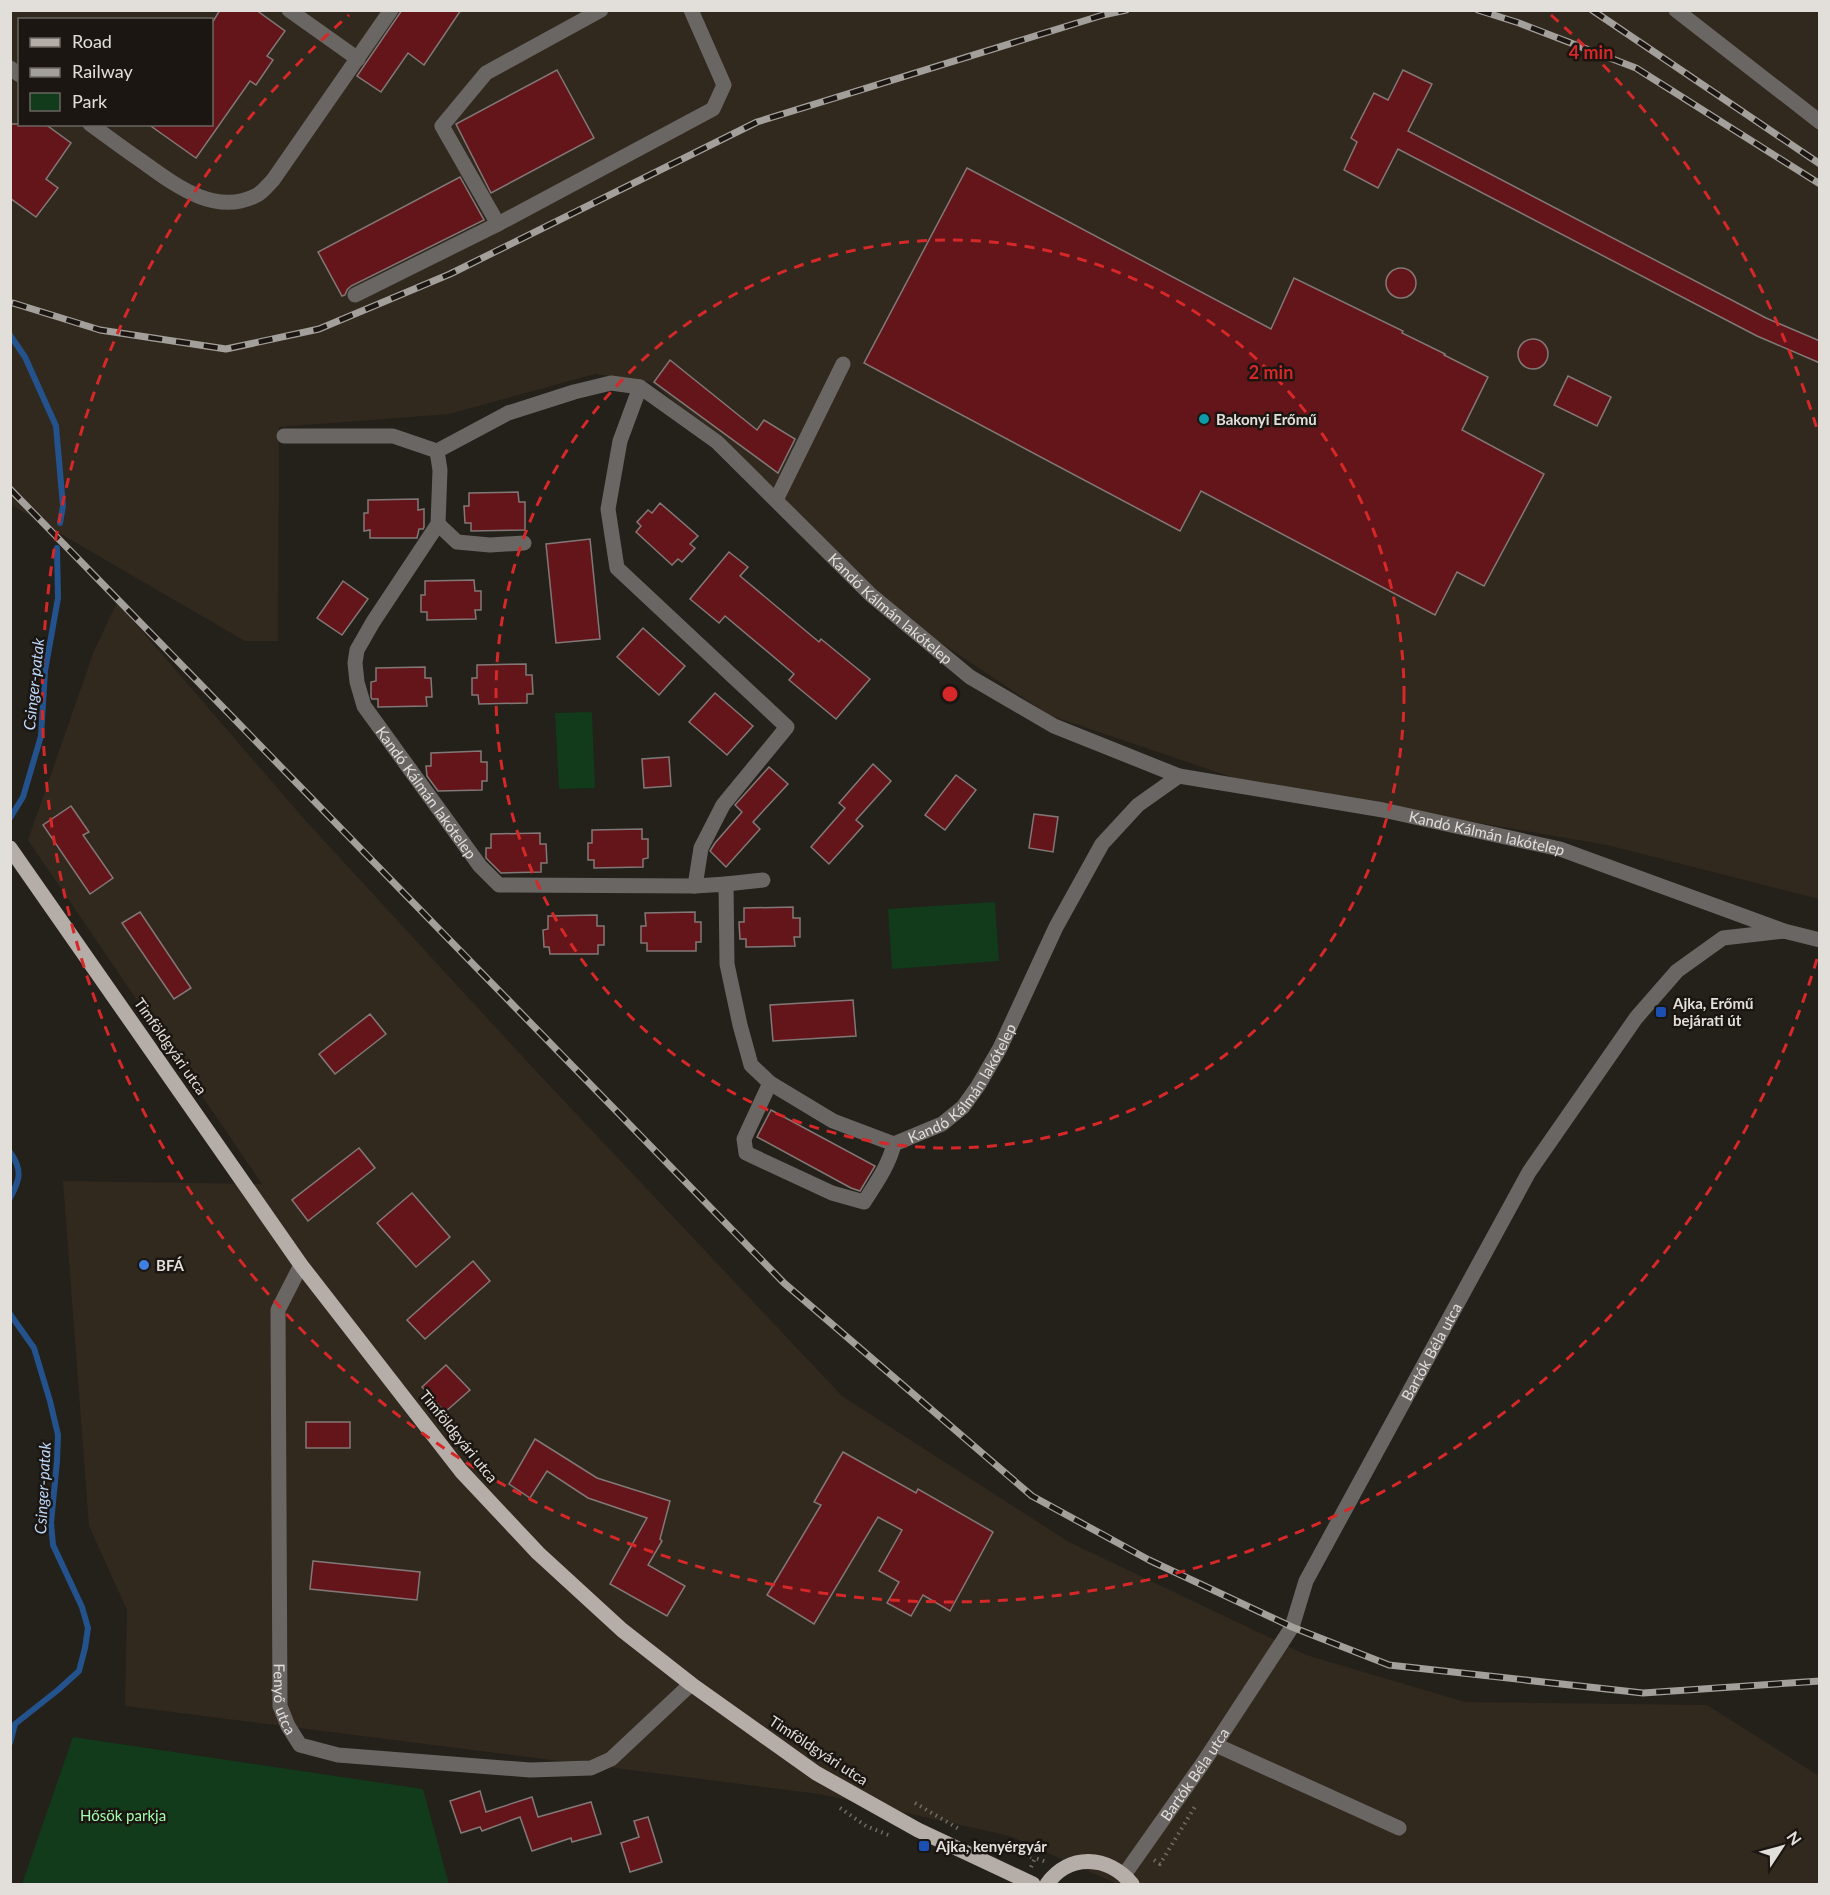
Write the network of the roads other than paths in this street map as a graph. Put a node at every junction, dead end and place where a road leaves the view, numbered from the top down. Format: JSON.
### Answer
{"nodes":[{"id":1,"x":289,"y":10,"type":"edge"},
{"id":2,"x":391,"y":10,"type":"edge"},
{"id":3,"x":601,"y":10,"type":"edge"},
{"id":4,"x":691,"y":10,"type":"edge"},
{"id":5,"x":1676,"y":10,"type":"edge"},
{"id":6,"x":358,"y":59,"type":"junction"},
{"id":7,"x":1820,"y":122,"type":"edge"},
{"id":8,"x":93,"y":126,"type":"edge"},
{"id":9,"x":498,"y":224,"type":"junction"},
{"id":10,"x":355,"y":295,"type":"dead end"},
{"id":11,"x":843,"y":364,"type":"dead end"},
{"id":12,"x":640,"y":387,"type":"junction"},
{"id":13,"x":284,"y":436,"type":"dead end"},
{"id":14,"x":437,"y":451,"type":"junction"},
{"id":15,"x":776,"y":500,"type":"junction"},
{"id":16,"x":438,"y":524,"type":"junction"},
{"id":17,"x":524,"y":543,"type":"dead end"},
{"id":18,"x":1179,"y":776,"type":"junction"},
{"id":19,"x":10,"y":848,"type":"edge"},
{"id":20,"x":763,"y":880,"type":"dead end"},
{"id":21,"x":726,"y":884,"type":"junction"},
{"id":22,"x":695,"y":886,"type":"junction"},
{"id":23,"x":1784,"y":931,"type":"junction"},
{"id":24,"x":1820,"y":940,"type":"edge"},
{"id":25,"x":770,"y":1083,"type":"junction"},
{"id":26,"x":894,"y":1144,"type":"junction"},
{"id":27,"x":301,"y":1265,"type":"junction"},
{"id":28,"x":691,"y":1684,"type":"junction"},
{"id":29,"x":1216,"y":1745,"type":"junction"},
{"id":30,"x":1399,"y":1828,"type":"dead end"},
{"id":31,"x":1128,"y":1880,"type":"edge"},
{"id":32,"x":1033,"y":1884,"type":"edge"},
{"id":33,"x":1047,"y":1884,"type":"edge"}],
"edges":[{"from":1,"to":6,"type":"street"},
{"from":2,"to":6,"type":"street"},
{"from":3,"to":9,"type":"street"},
{"from":4,"to":9,"type":"street"},
{"from":5,"to":7,"type":"street"},
{"from":6,"to":8,"type":"street"},
{"from":9,"to":10,"type":"street"},
{"from":11,"to":15,"type":"street"},
{"from":12,"to":14,"type":"street","name":"Kandó Kálmán lakótelep"},
{"from":12,"to":15,"type":"street","name":"Kandó Kálmán lakótelep"},
{"from":12,"to":22,"type":"street"},
{"from":13,"to":14,"type":"street"},
{"from":14,"to":16,"type":"street"},
{"from":15,"to":18,"type":"street","name":"Kandó Kálmán lakótelep"},
{"from":16,"to":17,"type":"street"},
{"from":16,"to":22,"type":"street","name":"Kandó Kálmán lakótelep"},
{"from":18,"to":23,"type":"street","name":"Kandó Kálmán lakótelep"},
{"from":18,"to":26,"type":"street","name":"Kandó Kálmán lakótelep"},
{"from":19,"to":27,"type":"main road","name":"Timföldgyári utca"},
{"from":20,"to":21,"type":"street","name":"Kandó Kálmán lakótelep"},
{"from":21,"to":22,"type":"street","name":"Kandó Kálmán lakótelep"},
{"from":21,"to":25,"type":"street","name":"Kandó Kálmán lakótelep"},
{"from":23,"to":24,"type":"street","name":"Bartók Béla utca"},
{"from":23,"to":29,"type":"street","name":"Bartók Béla utca"},
{"from":25,"to":26,"type":"street","name":"Kandó Kálmán lakótelep"},
{"from":25,"to":26,"type":"street","name":"Kandó Kálmán lakótelep"},
{"from":27,"to":28,"type":"main road","name":"Timföldgyári utca"},
{"from":27,"to":28,"type":"street","name":"Fenyő utca"},
{"from":28,"to":32,"type":"main road","name":"Timföldgyári utca"},
{"from":29,"to":30,"type":"street"},
{"from":29,"to":31,"type":"street","name":"Bartók Béla utca"},
{"from":31,"to":33,"type":"main road"}]}
